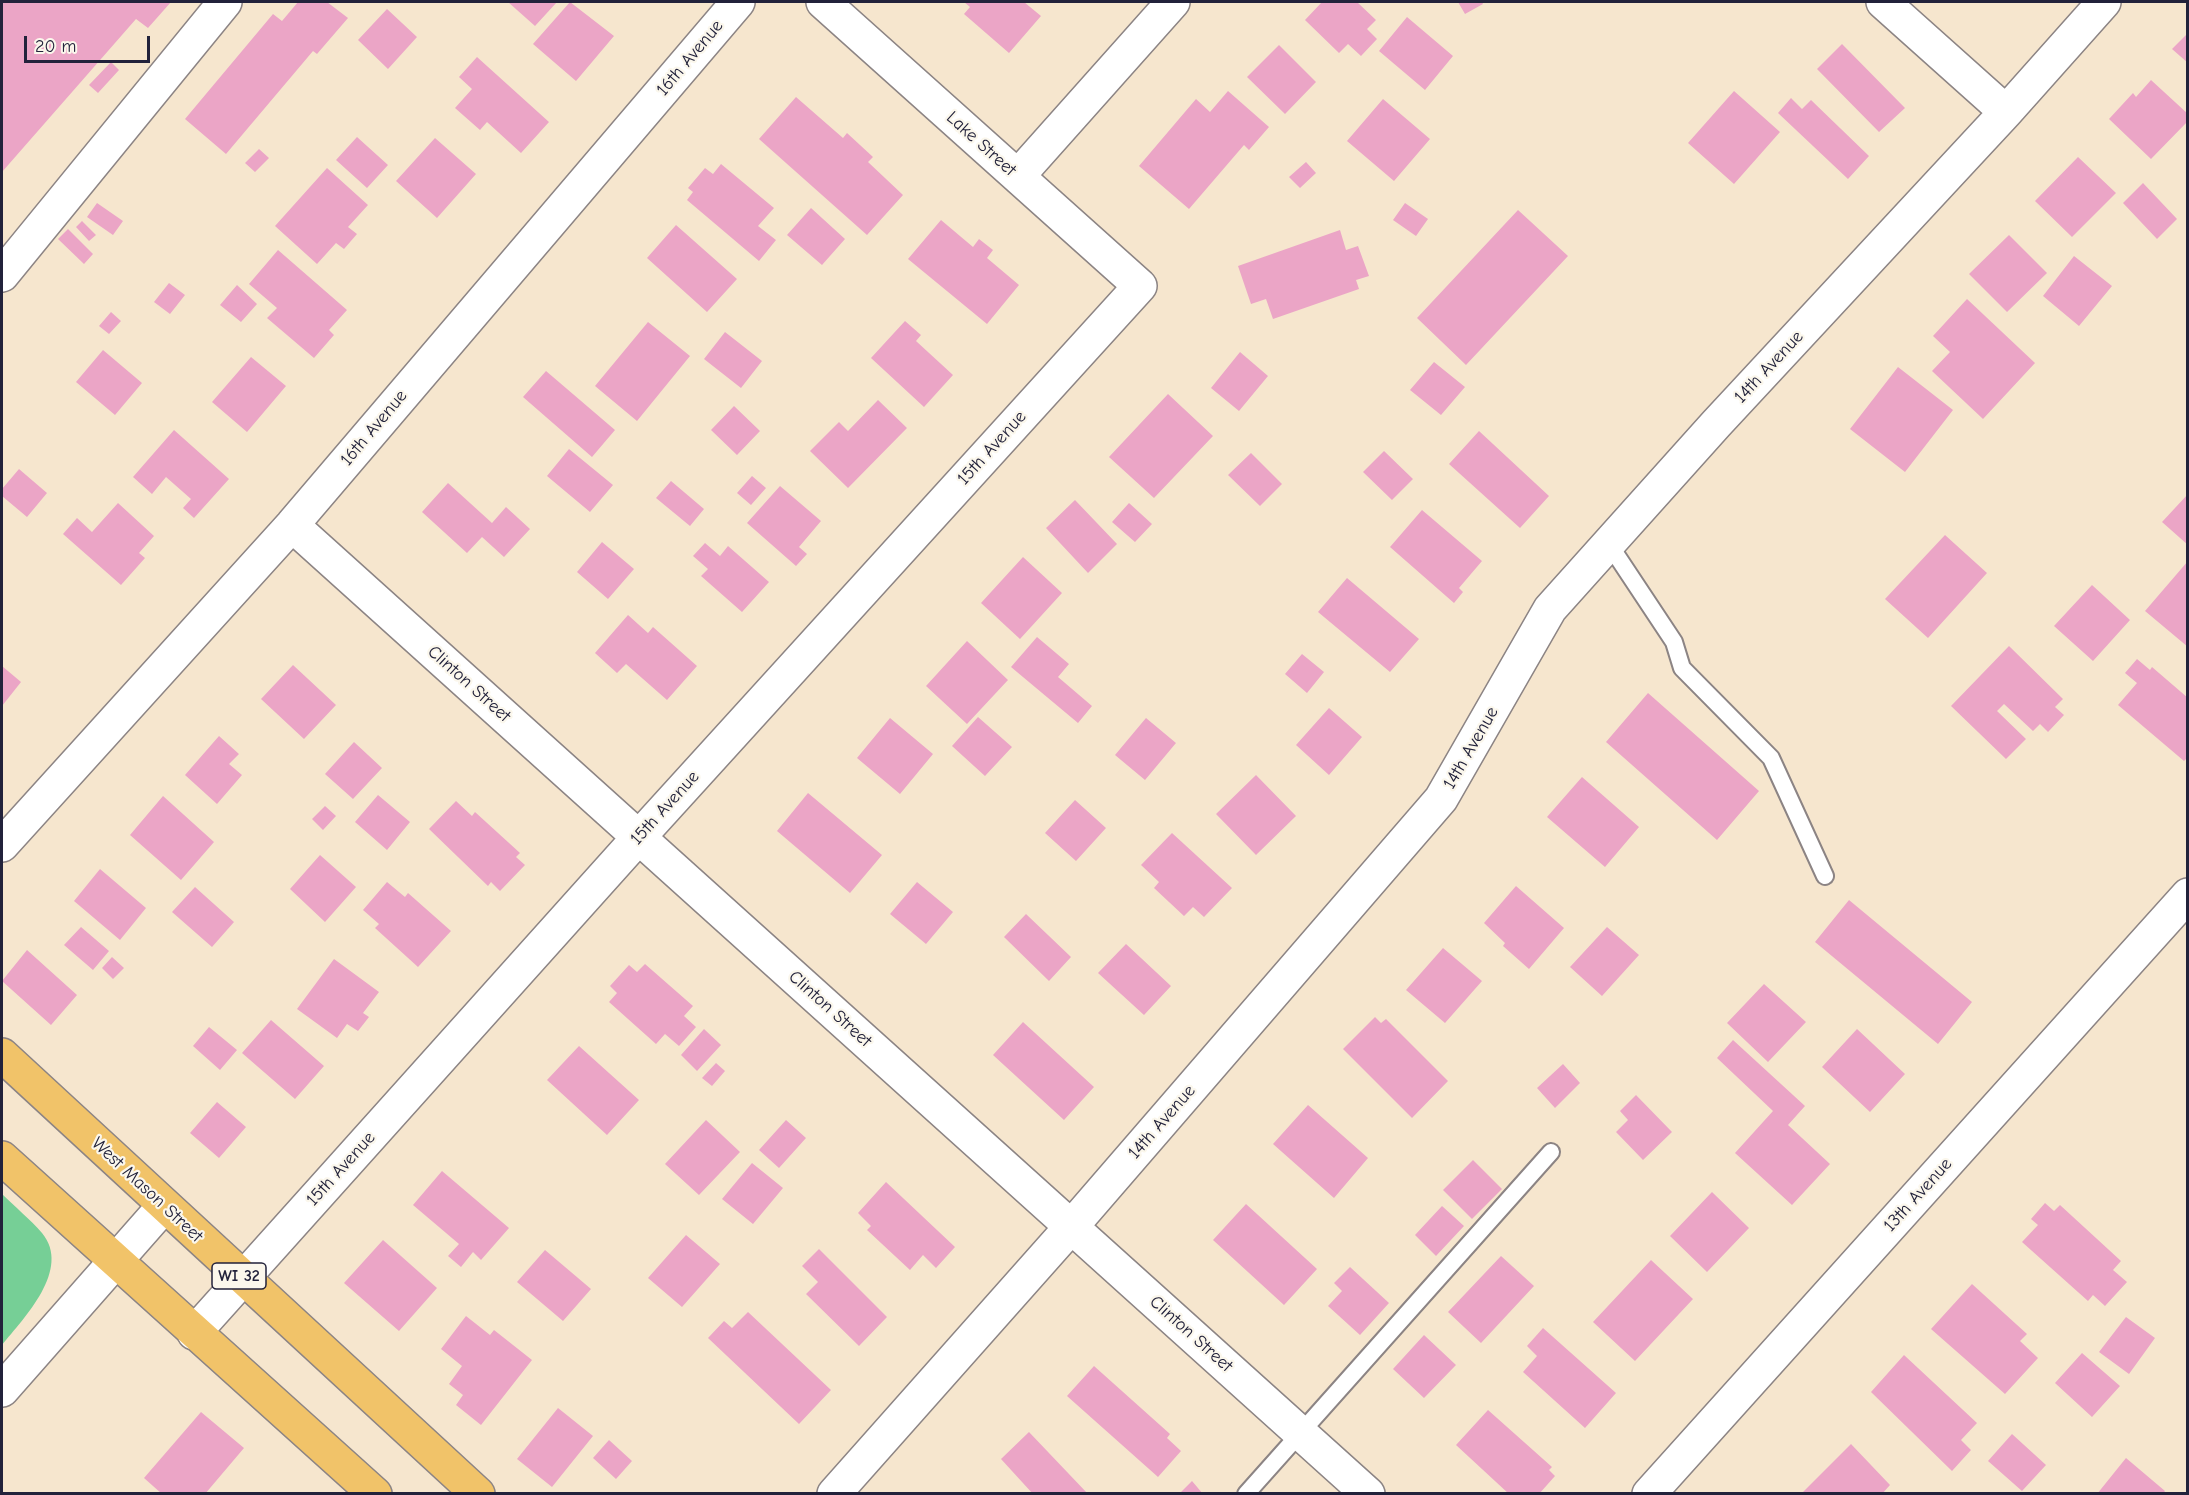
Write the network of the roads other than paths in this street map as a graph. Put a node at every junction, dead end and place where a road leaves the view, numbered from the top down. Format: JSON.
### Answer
{"nodes":[{"id":1,"x":225,"y":2,"type":"edge"},
{"id":2,"x":738,"y":2,"type":"edge"},
{"id":3,"x":823,"y":2,"type":"edge"},
{"id":4,"x":1173,"y":2,"type":"edge"},
{"id":5,"x":1883,"y":2,"type":"edge"},
{"id":6,"x":2104,"y":2,"type":"edge"},
{"id":7,"x":2006,"y":112,"type":"junction"},
{"id":8,"x":1018,"y":176,"type":"junction"},
{"id":9,"x":2,"y":275,"type":"edge"},
{"id":10,"x":1140,"y":286,"type":"joint"},
{"id":11,"x":292,"y":525,"type":"junction"},
{"id":12,"x":1609,"y":544,"type":"junction"},
{"id":13,"x":639,"y":837,"type":"junction"},
{"id":14,"x":2,"y":845,"type":"edge"},
{"id":15,"x":1825,"y":876,"type":"dead end"},
{"id":16,"x":2187,"y":895,"type":"edge"},
{"id":17,"x":2,"y":1055,"type":"edge"},
{"id":18,"x":1551,"y":1152,"type":"dead end"},
{"id":19,"x":2,"y":1158,"type":"edge"},
{"id":20,"x":164,"y":1206,"type":"junction"},
{"id":21,"x":1071,"y":1227,"type":"junction"},
{"id":22,"x":116,"y":1262,"type":"junction"},
{"id":23,"x":242,"y":1279,"type":"junction"},
{"id":24,"x":194,"y":1333,"type":"junction"},
{"id":25,"x":2,"y":1390,"type":"edge"},
{"id":26,"x":1300,"y":1433,"type":"junction"},
{"id":27,"x":375,"y":1494,"type":"edge"},
{"id":28,"x":478,"y":1494,"type":"edge"},
{"id":29,"x":834,"y":1494,"type":"edge"},
{"id":30,"x":1246,"y":1494,"type":"edge"},
{"id":31,"x":1368,"y":1494,"type":"edge"},
{"id":32,"x":1649,"y":1494,"type":"edge"}],
"edges":[{"from":1,"to":9,"type":"street"},
{"from":2,"to":11,"type":"street","name":"16th Avenue"},
{"from":3,"to":8,"type":"street","name":"Lake Street"},
{"from":4,"to":8,"type":"street"},
{"from":5,"to":7,"type":"street"},
{"from":6,"to":7,"type":"street","name":"14th Avenue"},
{"from":7,"to":12,"type":"street","name":"14th Avenue"},
{"from":8,"to":10,"type":"street","name":"Lake Street"},
{"from":10,"to":13,"type":"street","name":"15th Avenue"},
{"from":11,"to":13,"type":"street","name":"Clinton Street"},
{"from":11,"to":14,"type":"street","name":"16th Avenue"},
{"from":12,"to":15,"type":"lane"},
{"from":12,"to":21,"type":"street","name":"14th Avenue"},
{"from":13,"to":21,"type":"street","name":"Clinton Street"},
{"from":13,"to":23,"type":"street","name":"15th Avenue"},
{"from":16,"to":32,"type":"street","name":"13th Avenue"},
{"from":17,"to":20,"type":"main road","name":"West Mason Street","number":"WI 32"},
{"from":18,"to":26,"type":"lane"},
{"from":19,"to":22,"type":"main road"},
{"from":20,"to":22,"type":"street"},
{"from":20,"to":23,"type":"main road","name":"West Mason Street","number":"WI 32"},
{"from":21,"to":26,"type":"street","name":"Clinton Street"},
{"from":21,"to":29,"type":"street","name":"14th Avenue"},
{"from":22,"to":24,"type":"main road"},
{"from":22,"to":25,"type":"street"},
{"from":23,"to":24,"type":"street","name":"15th Avenue"},
{"from":23,"to":28,"type":"main road","name":"West Mason Street","number":"WI 32"},
{"from":24,"to":27,"type":"main road"},
{"from":26,"to":30,"type":"lane"},
{"from":26,"to":31,"type":"street","name":"Clinton Street"}]}
